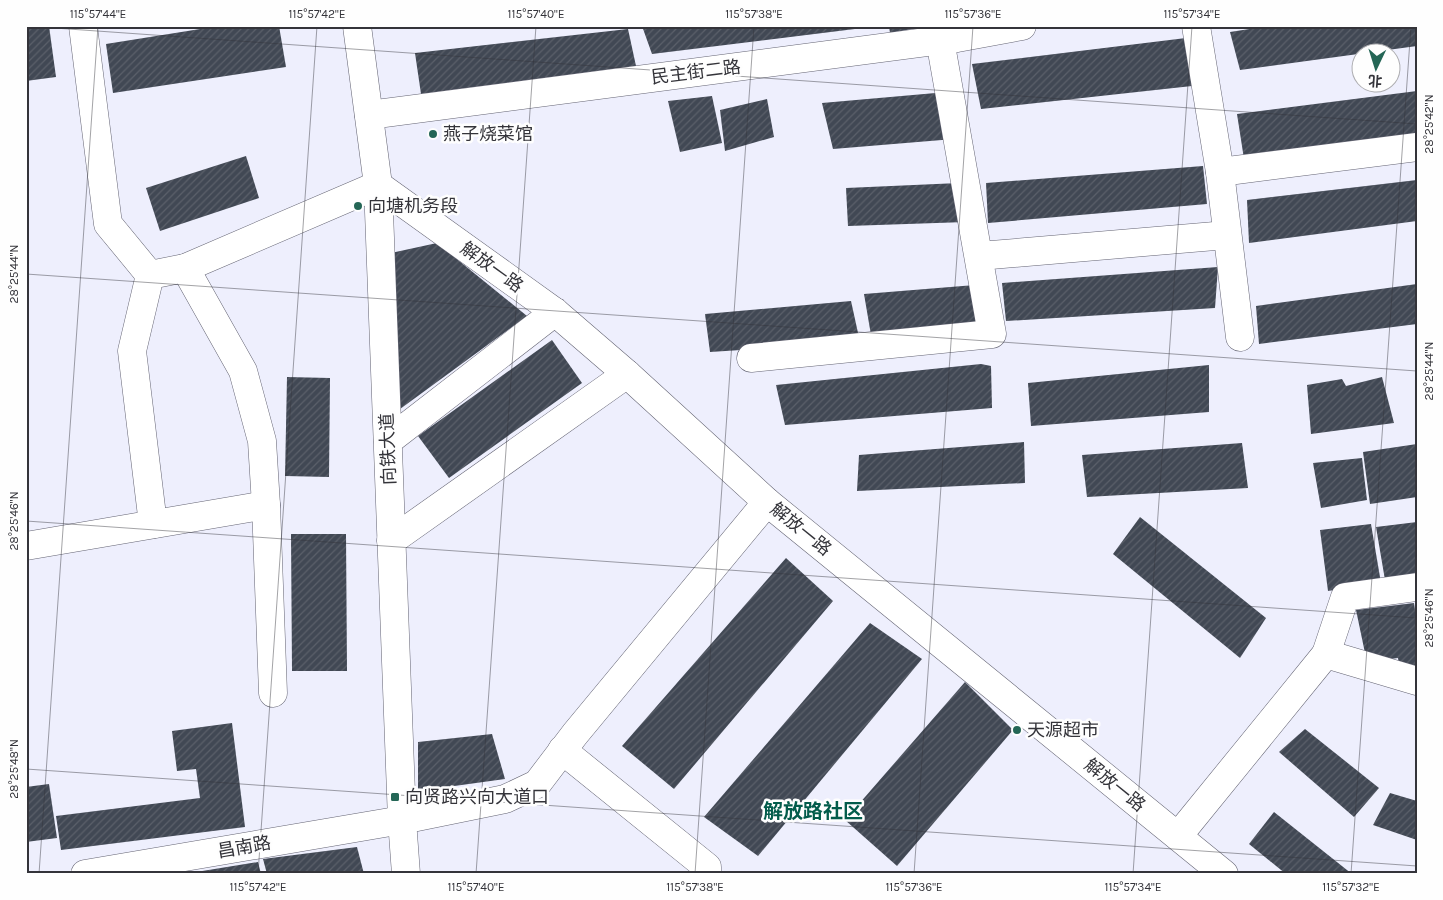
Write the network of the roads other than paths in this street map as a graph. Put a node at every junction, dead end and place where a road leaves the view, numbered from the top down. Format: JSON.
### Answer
{"nodes":[{"id":1,"x":83,"y":26,"type":"edge"},
{"id":2,"x":357,"y":26,"type":"edge"},
{"id":3,"x":1022,"y":26,"type":"edge"},
{"id":4,"x":1196,"y":26,"type":"edge"},
{"id":5,"x":940,"y":40,"type":"junction"},
{"id":6,"x":369,"y":115,"type":"junction"},
{"id":7,"x":1417,"y":147,"type":"edge"},
{"id":8,"x":1220,"y":172,"type":"junction"},
{"id":9,"x":378,"y":185,"type":"junction"},
{"id":10,"x":1227,"y":235,"type":"junction"},
{"id":11,"x":979,"y":256,"type":"junction"},
{"id":12,"x":184,"y":268,"type":"junction"},
{"id":13,"x":150,"y":275,"type":"junction"},
{"id":14,"x":555,"y":312,"type":"junction"},
{"id":15,"x":1240,"y":337,"type":"dead end"},
{"id":16,"x":752,"y":358,"type":"dead end"},
{"id":17,"x":627,"y":374,"type":"junction"},
{"id":18,"x":388,"y":441,"type":"junction"},
{"id":19,"x":767,"y":502,"type":"junction"},
{"id":20,"x":266,"y":505,"type":"junction"},
{"id":21,"x":153,"y":524,"type":"junction"},
{"id":22,"x":391,"y":541,"type":"junction"},
{"id":23,"x":26,"y":546,"type":"edge"},
{"id":24,"x":1417,"y":587,"type":"edge"},
{"id":25,"x":1326,"y":654,"type":"junction"},
{"id":26,"x":1417,"y":681,"type":"edge"},
{"id":27,"x":273,"y":693,"type":"dead end"},
{"id":28,"x":562,"y":750,"type":"junction"},
{"id":29,"x":402,"y":820,"type":"junction"},
{"id":30,"x":1178,"y":836,"type":"junction"},
{"id":31,"x":86,"y":874,"type":"edge"},
{"id":32,"x":406,"y":874,"type":"edge"},
{"id":33,"x":707,"y":874,"type":"edge"},
{"id":34,"x":1224,"y":874,"type":"edge"}],
"edges":[{"from":1,"to":13,"type":"street"},
{"from":2,"to":6,"type":"street","name":"向铁大道"},
{"from":3,"to":5,"type":"street","name":"民主街二路"},
{"from":4,"to":8,"type":"street"},
{"from":5,"to":6,"type":"street","name":"民主街二路"},
{"from":5,"to":11,"type":"street"},
{"from":6,"to":9,"type":"street","name":"向铁大道"},
{"from":7,"to":8,"type":"street"},
{"from":8,"to":10,"type":"street"},
{"from":9,"to":12,"type":"street"},
{"from":9,"to":14,"type":"street","name":"解放一路"},
{"from":9,"to":18,"type":"street","name":"向铁大道"},
{"from":10,"to":11,"type":"street"},
{"from":10,"to":15,"type":"street"},
{"from":11,"to":16,"type":"street"},
{"from":12,"to":13,"type":"street"},
{"from":12,"to":20,"type":"street"},
{"from":13,"to":21,"type":"street"},
{"from":14,"to":17,"type":"street","name":"解放一路"},
{"from":14,"to":18,"type":"street"},
{"from":17,"to":19,"type":"street","name":"解放一路"},
{"from":17,"to":22,"type":"street"},
{"from":18,"to":22,"type":"street","name":"向铁大道"},
{"from":19,"to":28,"type":"street","name":"昌南路"},
{"from":19,"to":30,"type":"street","name":"解放一路"},
{"from":20,"to":21,"type":"street"},
{"from":20,"to":27,"type":"street"},
{"from":21,"to":23,"type":"street"},
{"from":22,"to":29,"type":"street","name":"向铁大道"},
{"from":24,"to":25,"type":"street"},
{"from":25,"to":26,"type":"street"},
{"from":25,"to":30,"type":"street"},
{"from":28,"to":29,"type":"street","name":"昌南路"},
{"from":28,"to":33,"type":"street"},
{"from":29,"to":31,"type":"street","name":"昌南路"},
{"from":29,"to":32,"type":"street","name":"向铁大道"},
{"from":30,"to":34,"type":"street","name":"解放一路"}]}
